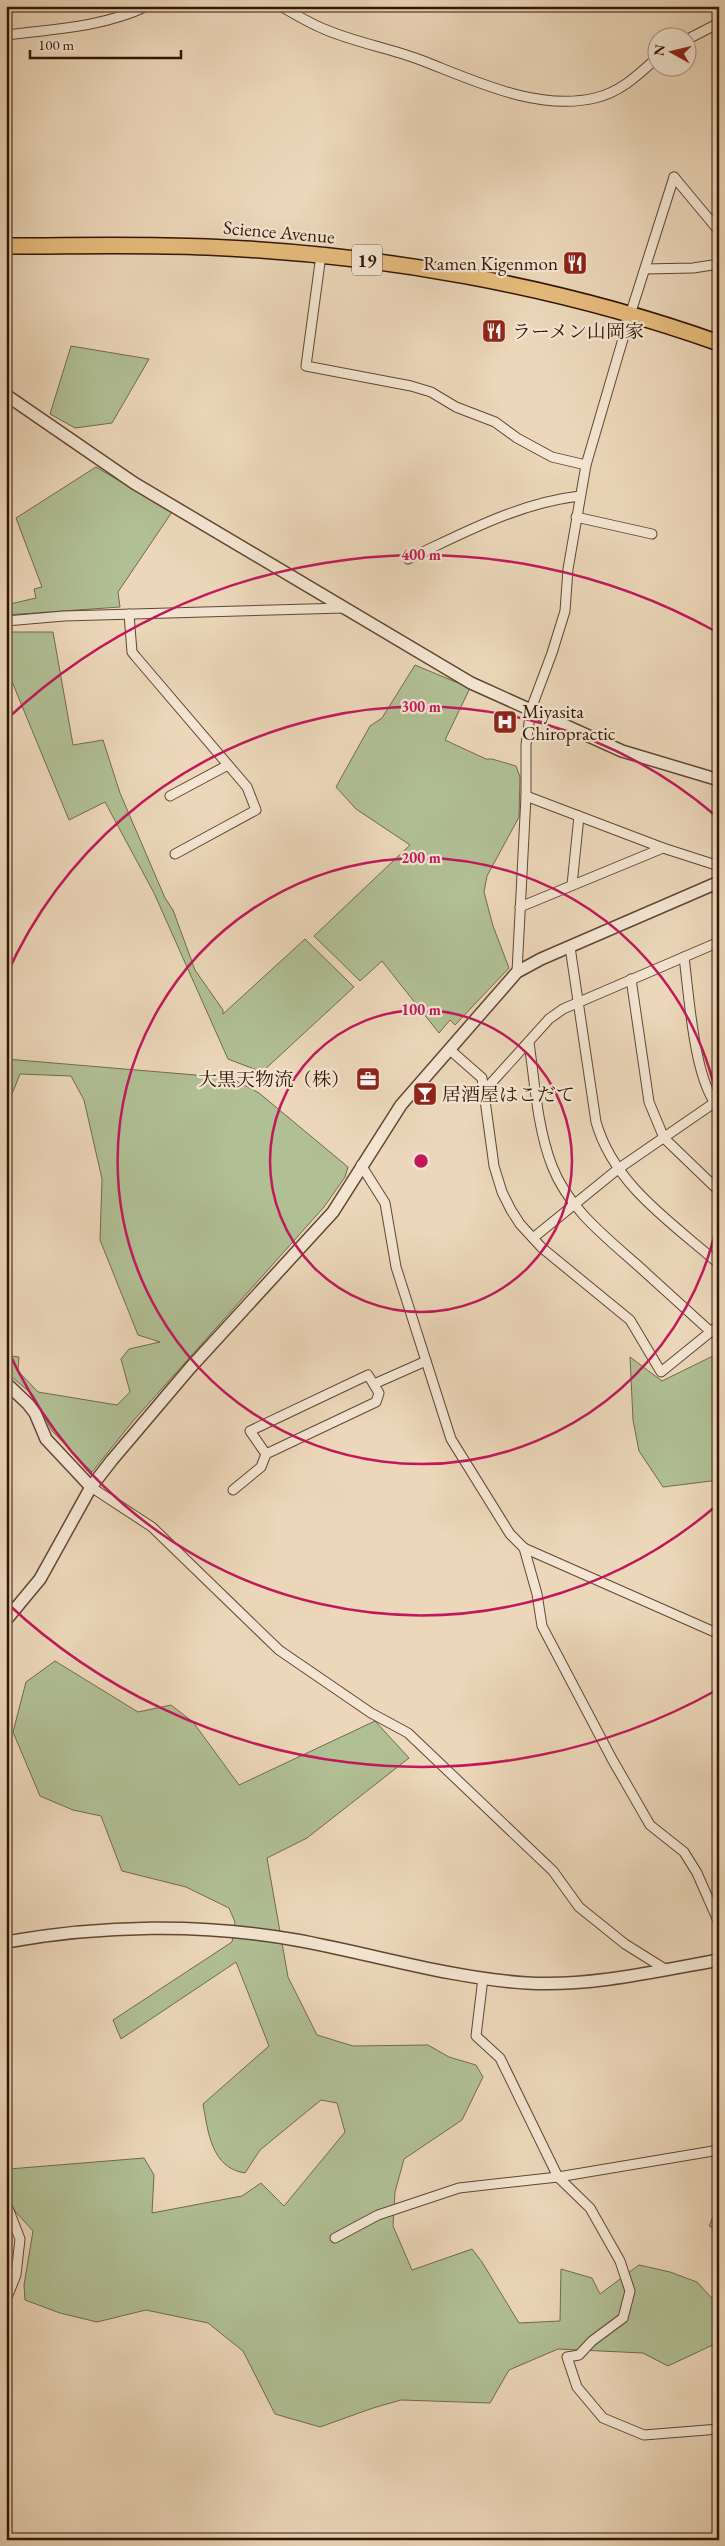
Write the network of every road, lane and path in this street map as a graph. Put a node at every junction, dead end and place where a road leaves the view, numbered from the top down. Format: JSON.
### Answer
{"nodes":[{"id":1,"x":147,"y":6,"type":"edge"},
{"id":2,"x":280,"y":6,"type":"edge"},
{"id":3,"x":718,"y":26,"type":"edge"},
{"id":4,"x":6,"y":35,"type":"edge"},
{"id":5,"x":698,"y":35,"type":"edge"},
{"id":6,"x":648,"y":66,"type":"edge"},
{"id":7,"x":719,"y":231,"type":"edge"},
{"id":8,"x":6,"y":246,"type":"edge"},
{"id":9,"x":321,"y":254,"type":"junction"},
{"id":10,"x":719,"y":264,"type":"edge"},
{"id":11,"x":645,"y":269,"type":"junction"},
{"id":12,"x":630,"y":315,"type":"junction"},
{"id":13,"x":719,"y":343,"type":"edge"},
{"id":14,"x":6,"y":396,"type":"edge"},
{"id":15,"x":586,"y":465,"type":"junction"},
{"id":16,"x":580,"y":496,"type":"junction"},
{"id":17,"x":576,"y":517,"type":"junction"},
{"id":18,"x":652,"y":534,"type":"dead end"},
{"id":19,"x":408,"y":559,"type":"dead end"},
{"id":20,"x":344,"y":608,"type":"junction"},
{"id":21,"x":129,"y":614,"type":"junction"},
{"id":22,"x":6,"y":620,"type":"edge"},
{"id":23,"x":531,"y":709,"type":"junction"},
{"id":24,"x":228,"y":764,"type":"junction"},
{"id":25,"x":719,"y":780,"type":"edge"},
{"id":26,"x":170,"y":796,"type":"dead end"},
{"id":27,"x":526,"y":796,"type":"junction"},
{"id":28,"x":579,"y":816,"type":"junction"},
{"id":29,"x":662,"y":848,"type":"junction"},
{"id":30,"x":175,"y":854,"type":"dead end"},
{"id":31,"x":719,"y":866,"type":"edge"},
{"id":32,"x":719,"y":882,"type":"edge"},
{"id":33,"x":572,"y":885,"type":"junction"},
{"id":34,"x":520,"y":907,"type":"junction"},
{"id":35,"x":719,"y":942,"type":"edge"},
{"id":36,"x":570,"y":947,"type":"junction"},
{"id":37,"x":684,"y":957,"type":"junction"},
{"id":38,"x":517,"y":972,"type":"junction"},
{"id":39,"x":631,"y":979,"type":"junction"},
{"id":40,"x":578,"y":1001,"type":"junction"},
{"id":41,"x":529,"y":1042,"type":"junction"},
{"id":42,"x":450,"y":1049,"type":"junction"},
{"id":43,"x":484,"y":1091,"type":"junction"},
{"id":44,"x":716,"y":1105,"type":"edge"},
{"id":45,"x":664,"y":1138,"type":"junction"},
{"id":46,"x":361,"y":1165,"type":"junction"},
{"id":47,"x":618,"y":1169,"type":"junction"},
{"id":48,"x":719,"y":1191,"type":"edge"},
{"id":49,"x":573,"y":1205,"type":"junction"},
{"id":50,"x":533,"y":1238,"type":"junction"},
{"id":51,"x":719,"y":1264,"type":"edge"},
{"id":52,"x":719,"y":1325,"type":"edge"},
{"id":53,"x":711,"y":1332,"type":"junction"},
{"id":54,"x":426,"y":1361,"type":"junction"},
{"id":55,"x":6,"y":1384,"type":"edge"},
{"id":56,"x":374,"y":1384,"type":"junction"},
{"id":57,"x":266,"y":1454,"type":"junction"},
{"id":58,"x":91,"y":1487,"type":"junction"},
{"id":59,"x":234,"y":1490,"type":"dead end"},
{"id":60,"x":524,"y":1548,"type":"junction"},
{"id":61,"x":6,"y":1620,"type":"edge"},
{"id":62,"x":719,"y":1634,"type":"edge"},
{"id":63,"x":719,"y":1923,"type":"edge"},
{"id":64,"x":6,"y":1942,"type":"edge"},
{"id":65,"x":719,"y":1960,"type":"edge"},
{"id":66,"x":665,"y":1969,"type":"junction"},
{"id":67,"x":482,"y":1978,"type":"junction"},
{"id":68,"x":719,"y":2150,"type":"edge"},
{"id":69,"x":558,"y":2177,"type":"junction"},
{"id":70,"x":6,"y":2203,"type":"edge"},
{"id":71,"x":335,"y":2238,"type":"dead end"},
{"id":72,"x":6,"y":2300,"type":"edge"},
{"id":73,"x":719,"y":2429,"type":"edge"}],
"edges":[{"from":1,"to":4,"type":"street"},
{"from":2,"to":6,"type":"street"},
{"from":3,"to":5,"type":"street"},
{"from":7,"to":11,"type":"street"},
{"from":8,"to":9,"type":"main road","name":"Science Avenue","number":"19"},
{"from":9,"to":12,"type":"main road","name":"Science Avenue","number":"19"},
{"from":9,"to":15,"type":"street"},
{"from":10,"to":11,"type":"street"},
{"from":11,"to":12,"type":"street"},
{"from":12,"to":13,"type":"main road","name":"Science Avenue","number":"19"},
{"from":12,"to":15,"type":"street"},
{"from":14,"to":20,"type":"street"},
{"from":15,"to":16,"type":"street"},
{"from":16,"to":17,"type":"street"},
{"from":16,"to":19,"type":"street"},
{"from":17,"to":18,"type":"street"},
{"from":17,"to":23,"type":"street"},
{"from":20,"to":21,"type":"street"},
{"from":20,"to":23,"type":"street"},
{"from":21,"to":22,"type":"street"},
{"from":21,"to":24,"type":"street"},
{"from":23,"to":25,"type":"street"},
{"from":23,"to":27,"type":"street"},
{"from":24,"to":26,"type":"street"},
{"from":24,"to":30,"type":"street"},
{"from":27,"to":28,"type":"street"},
{"from":27,"to":34,"type":"street"},
{"from":28,"to":29,"type":"street"},
{"from":28,"to":33,"type":"street"},
{"from":29,"to":31,"type":"street"},
{"from":29,"to":33,"type":"street"},
{"from":32,"to":36,"type":"street"},
{"from":33,"to":34,"type":"street"},
{"from":34,"to":38,"type":"street"},
{"from":35,"to":37,"type":"street"},
{"from":36,"to":38,"type":"street"},
{"from":36,"to":40,"type":"street"},
{"from":37,"to":39,"type":"street"},
{"from":37,"to":44,"type":"street"},
{"from":38,"to":42,"type":"street"},
{"from":39,"to":40,"type":"street"},
{"from":39,"to":45,"type":"street"},
{"from":40,"to":41,"type":"street"},
{"from":40,"to":47,"type":"street"},
{"from":41,"to":43,"type":"street"},
{"from":41,"to":49,"type":"street"},
{"from":42,"to":43,"type":"street"},
{"from":42,"to":46,"type":"street"},
{"from":43,"to":50,"type":"street"},
{"from":44,"to":45,"type":"street"},
{"from":45,"to":47,"type":"street"},
{"from":45,"to":48,"type":"street"},
{"from":46,"to":54,"type":"street"},
{"from":46,"to":58,"type":"street"},
{"from":47,"to":49,"type":"street"},
{"from":47,"to":51,"type":"street"},
{"from":49,"to":50,"type":"street"},
{"from":49,"to":53,"type":"street"},
{"from":50,"to":53,"type":"street"},
{"from":52,"to":53,"type":"street"},
{"from":54,"to":56,"type":"street"},
{"from":54,"to":60,"type":"street"},
{"from":55,"to":58,"type":"street"},
{"from":56,"to":57,"type":"street"},
{"from":56,"to":57,"type":"street"},
{"from":57,"to":59,"type":"street"},
{"from":58,"to":61,"type":"street"},
{"from":58,"to":66,"type":"street"},
{"from":60,"to":62,"type":"street"},
{"from":60,"to":63,"type":"street"},
{"from":64,"to":67,"type":"street"},
{"from":65,"to":66,"type":"street"},
{"from":66,"to":67,"type":"street"},
{"from":67,"to":69,"type":"street"},
{"from":68,"to":69,"type":"street"},
{"from":69,"to":71,"type":"street"},
{"from":69,"to":73,"type":"street"},
{"from":70,"to":72,"type":"street"}]}
